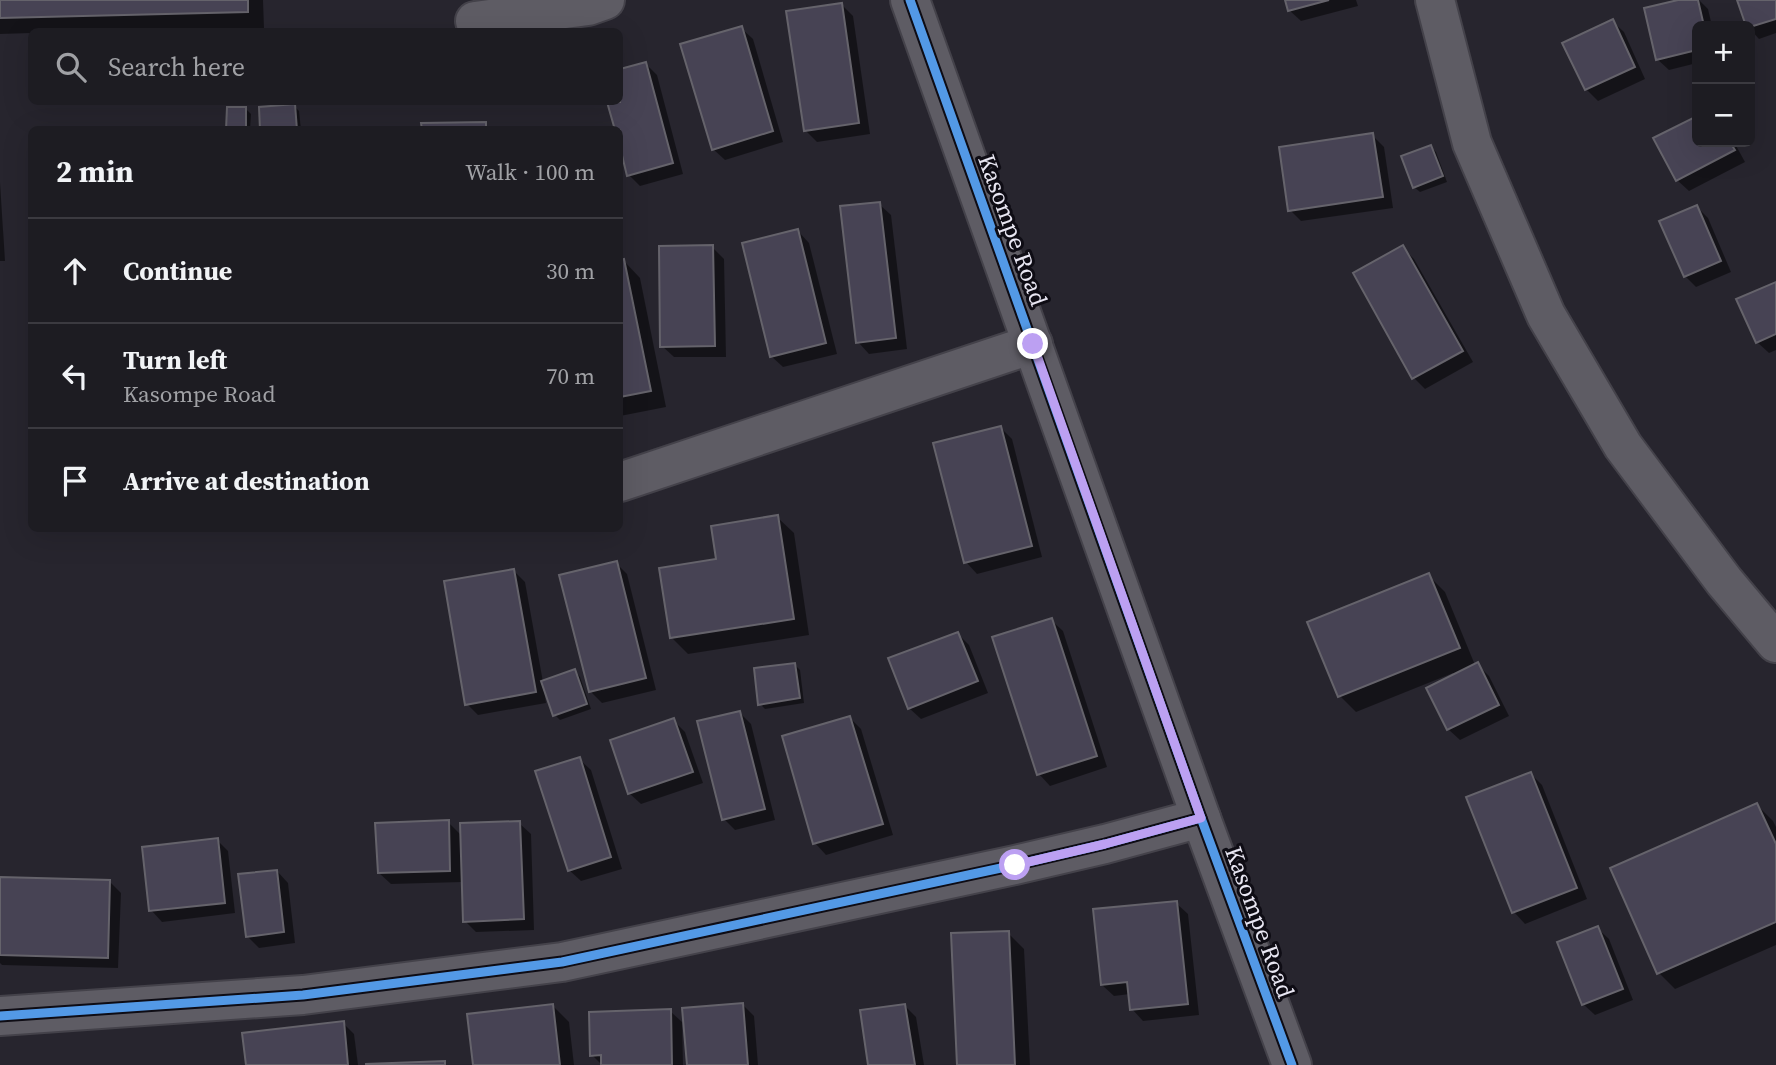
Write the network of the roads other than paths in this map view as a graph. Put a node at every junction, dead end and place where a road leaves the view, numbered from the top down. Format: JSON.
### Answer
{"nodes":[{"id":1,"x":605,"y":0,"type":"edge"},
{"id":2,"x":910,"y":0,"type":"edge"},
{"id":3,"x":1435,"y":0,"type":"edge"},
{"id":4,"x":475,"y":21,"type":"dead end"},
{"id":5,"x":1033,"y":344,"type":"junction"},
{"id":6,"x":623,"y":481,"type":"edge"},
{"id":7,"x":1776,"y":643,"type":"edge"},
{"id":8,"x":1201,"y":818,"type":"junction"},
{"id":9,"x":0,"y":1016,"type":"edge"},
{"id":10,"x":1292,"y":1065,"type":"edge"}],
"edges":[{"from":1,"to":4,"type":"street"},
{"from":2,"to":5,"type":"street","name":"Kasompe Road"},
{"from":3,"to":7,"type":"street"},
{"from":5,"to":6,"type":"street"},
{"from":5,"to":8,"type":"street","name":"Kasompe Road"},
{"from":8,"to":9,"type":"street"},
{"from":8,"to":10,"type":"street","name":"Kasompe Road"}]}
